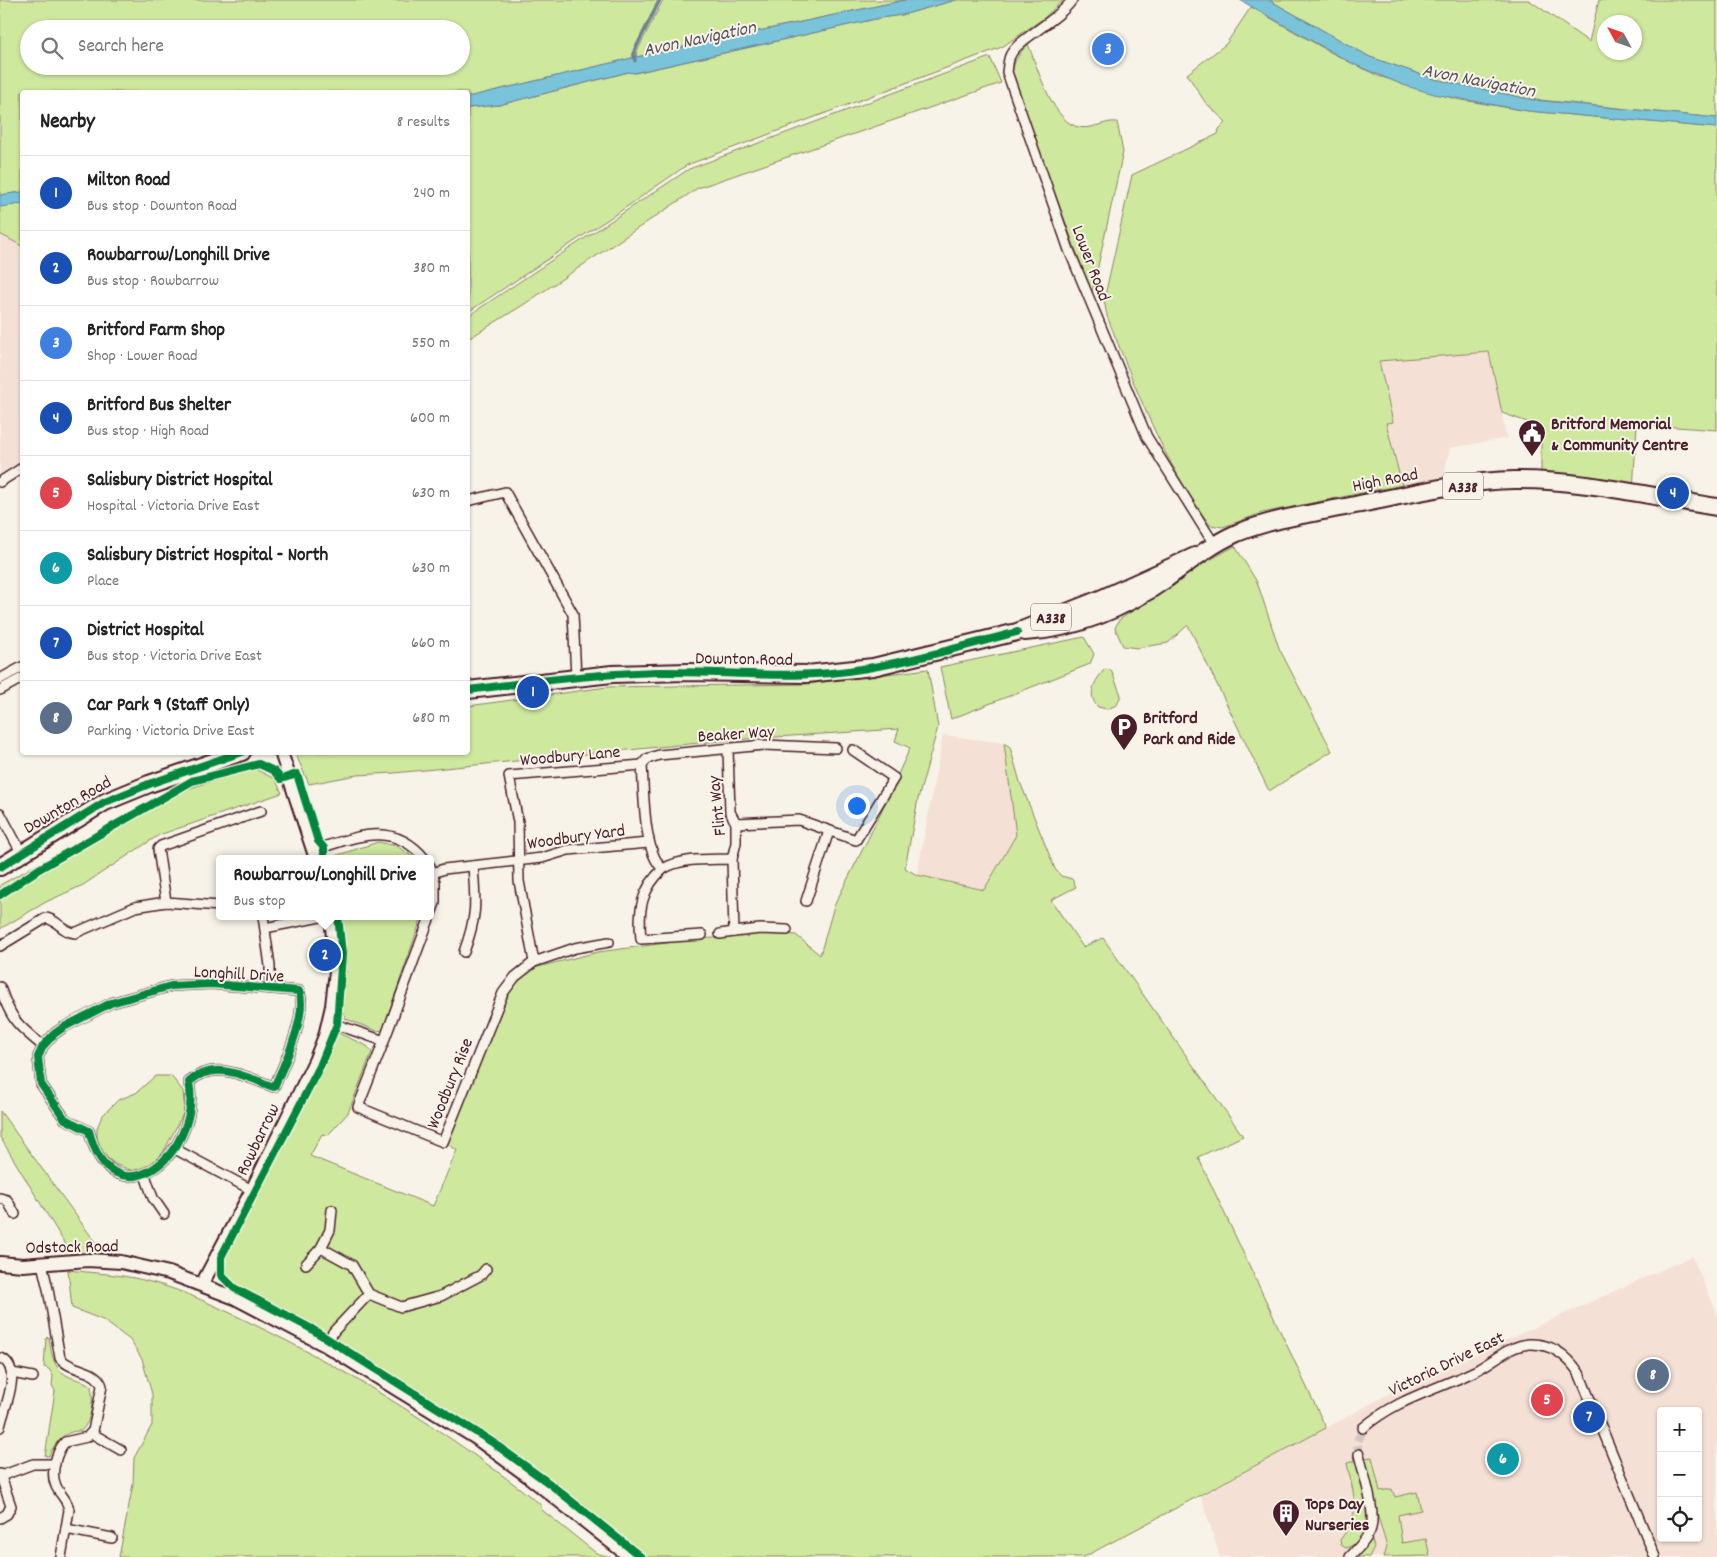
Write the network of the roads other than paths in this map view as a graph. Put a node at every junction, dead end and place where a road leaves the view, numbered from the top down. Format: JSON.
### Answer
{"nodes":[{"id":1,"x":1072,"y":0,"type":"edge"},
{"id":2,"x":20,"y":469,"type":"edge"},
{"id":3,"x":0,"y":482,"type":"edge"},
{"id":4,"x":470,"y":501,"type":"edge"},
{"id":5,"x":1717,"y":507,"type":"edge"},
{"id":6,"x":1214,"y":544,"type":"junction"},
{"id":7,"x":20,"y":668,"type":"edge"},
{"id":8,"x":576,"y":678,"type":"junction"},
{"id":9,"x":0,"y":679,"type":"edge"},
{"id":10,"x":20,"y":679,"type":"edge"},
{"id":11,"x":0,"y":690,"type":"edge"},
{"id":12,"x":470,"y":690,"type":"edge"},
{"id":13,"x":836,"y":748,"type":"dead end"},
{"id":14,"x":728,"y":749,"type":"junction"},
{"id":15,"x":854,"y":750,"type":"dead end"},
{"id":16,"x":234,"y":755,"type":"edge"},
{"id":17,"x":282,"y":755,"type":"edge"},
{"id":18,"x":642,"y":765,"type":"junction"},
{"id":19,"x":261,"y":811,"type":"dead end"},
{"id":20,"x":0,"y":813,"type":"edge"},
{"id":21,"x":736,"y":823,"type":"junction"},
{"id":22,"x":829,"y":831,"type":"junction"},
{"id":23,"x":649,"y":843,"type":"junction"},
{"id":24,"x":22,"y":854,"type":"junction"},
{"id":25,"x":315,"y":855,"type":"edge"},
{"id":26,"x":420,"y":855,"type":"edge"},
{"id":27,"x":732,"y":859,"type":"junction"},
{"id":28,"x":518,"y":861,"type":"junction"},
{"id":29,"x":472,"y":866,"type":"junction"},
{"id":30,"x":0,"y":867,"type":"edge"},
{"id":31,"x":434,"y":869,"type":"edge"},
{"id":32,"x":663,"y":869,"type":"junction"},
{"id":33,"x":434,"y":880,"type":"edge"},
{"id":34,"x":806,"y":901,"type":"dead end"},
{"id":35,"x":166,"y":902,"type":"junction"},
{"id":36,"x":434,"y":905,"type":"edge"},
{"id":37,"x":216,"y":906,"type":"edge"},
{"id":38,"x":264,"y":920,"type":"edge"},
{"id":39,"x":305,"y":920,"type":"edge"},
{"id":40,"x":332,"y":920,"type":"edge"},
{"id":41,"x":430,"y":920,"type":"edge"},
{"id":42,"x":265,"y":928,"type":"junction"},
{"id":43,"x":787,"y":930,"type":"dead end"},
{"id":44,"x":734,"y":932,"type":"junction"},
{"id":45,"x":720,"y":934,"type":"dead end"},
{"id":46,"x":702,"y":935,"type":"dead end"},
{"id":47,"x":609,"y":942,"type":"dead end"},
{"id":48,"x":0,"y":946,"type":"edge"},
{"id":49,"x":464,"y":952,"type":"dead end"},
{"id":50,"x":534,"y":962,"type":"junction"},
{"id":51,"x":0,"y":987,"type":"edge"},
{"id":52,"x":270,"y":987,"type":"junction"},
{"id":53,"x":328,"y":1022,"type":"junction"},
{"id":54,"x":384,"y":1041,"type":"junction"},
{"id":55,"x":43,"y":1046,"type":"junction"},
{"id":56,"x":175,"y":1149,"type":"junction"},
{"id":57,"x":145,"y":1175,"type":"junction"},
{"id":58,"x":252,"y":1190,"type":"junction"},
{"id":59,"x":0,"y":1198,"type":"edge"},
{"id":60,"x":332,"y":1210,"type":"dead end"},
{"id":61,"x":15,"y":1214,"type":"dead end"},
{"id":62,"x":164,"y":1214,"type":"dead end"},
{"id":63,"x":321,"y":1248,"type":"junction"},
{"id":64,"x":0,"y":1263,"type":"edge"},
{"id":65,"x":42,"y":1264,"type":"junction"},
{"id":66,"x":306,"y":1264,"type":"dead end"},
{"id":67,"x":481,"y":1271,"type":"dead end"},
{"id":68,"x":202,"y":1284,"type":"junction"},
{"id":69,"x":369,"y":1294,"type":"junction"},
{"id":70,"x":325,"y":1345,"type":"junction"},
{"id":71,"x":1,"y":1358,"type":"edge"},
{"id":72,"x":12,"y":1373,"type":"junction"},
{"id":73,"x":33,"y":1377,"type":"dead end"},
{"id":74,"x":0,"y":1427,"type":"edge"},
{"id":75,"x":1363,"y":1428,"type":"tunnel mouth"},
{"id":76,"x":91,"y":1433,"type":"junction"},
{"id":77,"x":121,"y":1450,"type":"dead end"},
{"id":78,"x":1359,"y":1454,"type":"tunnel mouth"},
{"id":79,"x":55,"y":1464,"type":"junction"},
{"id":80,"x":1,"y":1475,"type":"edge"},
{"id":81,"x":0,"y":1518,"type":"edge"},
{"id":82,"x":66,"y":1529,"type":"junction"},
{"id":83,"x":112,"y":1538,"type":"dead end"},
{"id":84,"x":61,"y":1557,"type":"edge"},
{"id":85,"x":630,"y":1557,"type":"edge"},
{"id":86,"x":1350,"y":1557,"type":"edge"},
{"id":87,"x":1655,"y":1557,"type":"edge"}],
"edges":[{"from":1,"to":6,"type":"street","name":"Lower Road"},
{"from":2,"to":3,"type":"street"},
{"from":4,"to":8,"type":"street"},
{"from":5,"to":6,"type":"highway","name":"High Road","number":"A338"},
{"from":6,"to":8,"type":"highway","name":"Downton Road","number":"A338"},
{"from":7,"to":9,"type":"street"},
{"from":8,"to":12,"type":"highway","name":"Downton Road","number":"A338"},
{"from":10,"to":11,"type":"street"},
{"from":13,"to":14,"type":"street","name":"Beaker Way"},
{"from":14,"to":18,"type":"street","name":"Beaker Way"},
{"from":14,"to":21,"type":"street","name":"Flint Way"},
{"from":15,"to":22,"type":"street"},
{"from":16,"to":24,"type":"highway","name":"Downton Road"},
{"from":17,"to":25,"type":"street"},
{"from":18,"to":23,"type":"street","name":"Woodbury Lane"},
{"from":18,"to":28,"type":"street","name":"Woodbury Lane"},
{"from":19,"to":35,"type":"street"},
{"from":20,"to":24,"type":"street"},
{"from":21,"to":22,"type":"street"},
{"from":21,"to":27,"type":"street","name":"Flint Way"},
{"from":22,"to":34,"type":"street"},
{"from":23,"to":28,"type":"street","name":"Woodbury Yard"},
{"from":23,"to":32,"type":"street","name":"Woodbury Yard"},
{"from":24,"to":30,"type":"highway","name":"Downton Road"},
{"from":25,"to":26,"type":"street"},
{"from":27,"to":32,"type":"street","name":"Flint Way"},
{"from":27,"to":44,"type":"street","name":"Flint Way"},
{"from":28,"to":29,"type":"street","name":"Woodbury Yard"},
{"from":28,"to":50,"type":"street"},
{"from":29,"to":31,"type":"street","name":"Woodbury Yard"},
{"from":29,"to":49,"type":"street"},
{"from":32,"to":46,"type":"street"},
{"from":33,"to":36,"type":"street"},
{"from":35,"to":37,"type":"street"},
{"from":35,"to":48,"type":"street"},
{"from":38,"to":42,"type":"street"},
{"from":39,"to":42,"type":"street"},
{"from":40,"to":53,"type":"street","name":"Rowbarrow"},
{"from":41,"to":54,"type":"street"},
{"from":42,"to":52,"type":"street"},
{"from":43,"to":44,"type":"street"},
{"from":44,"to":45,"type":"street"},
{"from":47,"to":50,"type":"street","name":"Woodbury Rise"},
{"from":50,"to":54,"type":"street","name":"Woodbury Rise"},
{"from":51,"to":55,"type":"street"},
{"from":52,"to":55,"type":"street","name":"Longhill Drive"},
{"from":52,"to":56,"type":"street","name":"Longhill Drive"},
{"from":53,"to":54,"type":"street"},
{"from":53,"to":58,"type":"street","name":"Rowbarrow"},
{"from":55,"to":57,"type":"street"},
{"from":56,"to":57,"type":"street"},
{"from":56,"to":58,"type":"street"},
{"from":57,"to":62,"type":"street"},
{"from":58,"to":68,"type":"street","name":"Rowbarrow"},
{"from":59,"to":61,"type":"street"},
{"from":60,"to":63,"type":"street"},
{"from":63,"to":66,"type":"street"},
{"from":63,"to":69,"type":"street"},
{"from":64,"to":65,"type":"street","name":"Odstock Road"},
{"from":65,"to":68,"type":"street","name":"Odstock Road"},
{"from":65,"to":76,"type":"street"},
{"from":67,"to":69,"type":"street"},
{"from":68,"to":70,"type":"street","name":"Odstock Road"},
{"from":69,"to":70,"type":"street"},
{"from":70,"to":85,"type":"street","name":"Odstock Road"},
{"from":71,"to":72,"type":"street"},
{"from":72,"to":73,"type":"street"},
{"from":72,"to":74,"type":"street"},
{"from":75,"to":87,"type":"street","name":"Victoria Drive East"},
{"from":76,"to":77,"type":"street"},
{"from":76,"to":79,"type":"street"},
{"from":78,"to":86,"type":"street"},
{"from":79,"to":80,"type":"street"},
{"from":79,"to":82,"type":"street"},
{"from":80,"to":81,"type":"street"},
{"from":82,"to":83,"type":"street"},
{"from":82,"to":84,"type":"street"}]}
